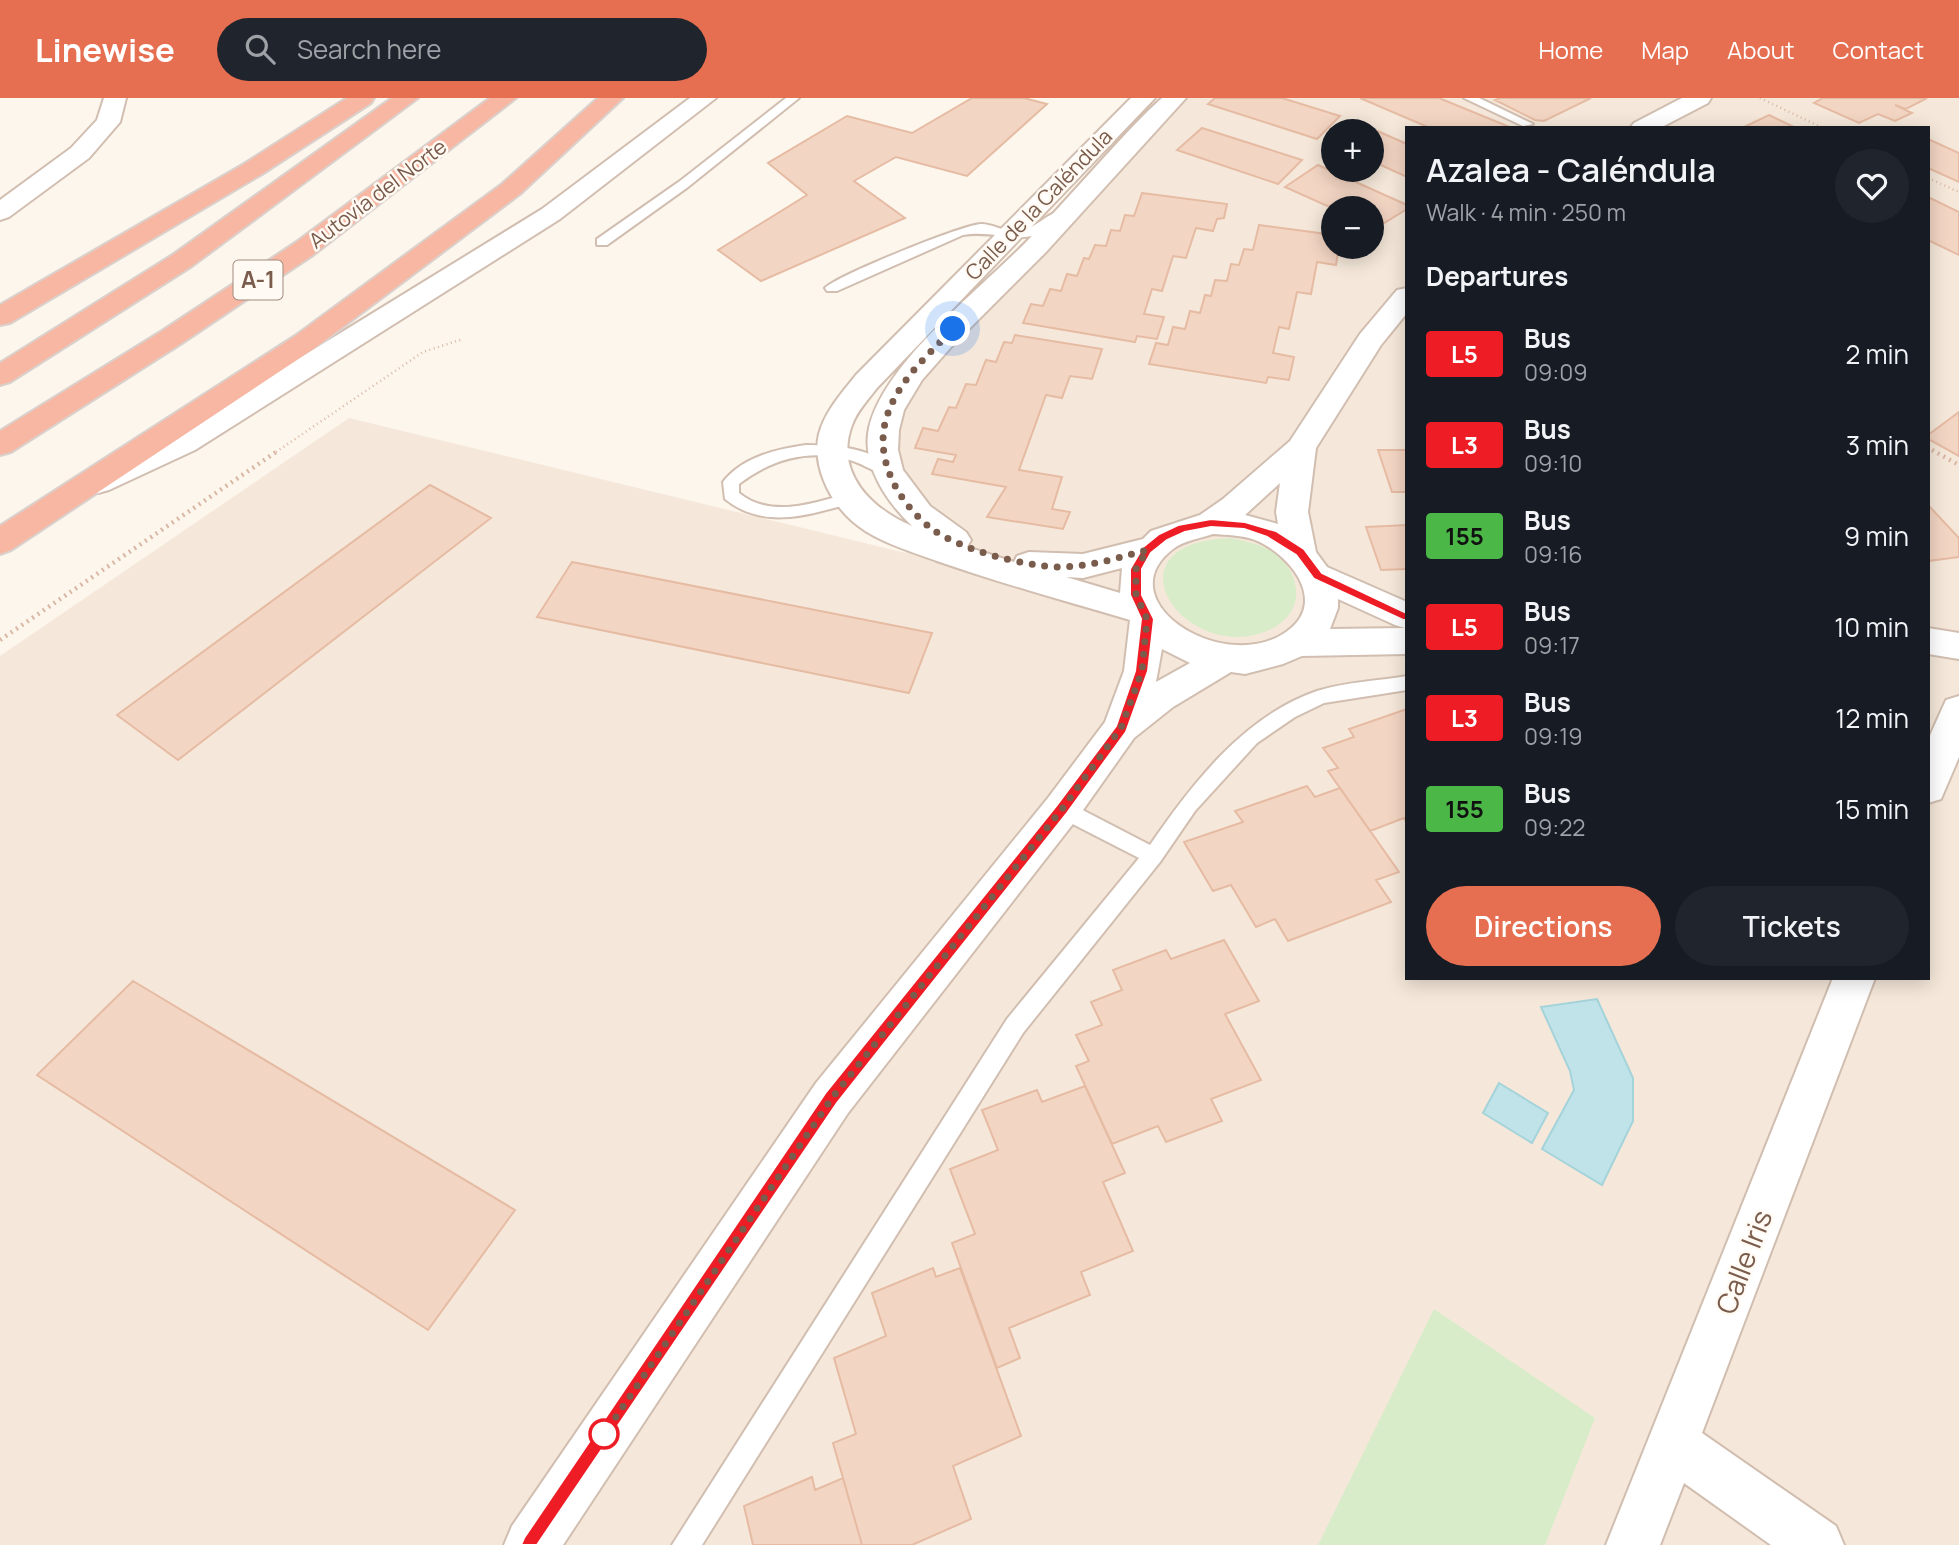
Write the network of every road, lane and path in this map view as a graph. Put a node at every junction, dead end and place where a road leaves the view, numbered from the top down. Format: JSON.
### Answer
{"nodes":[{"id":1,"x":115,"y":98,"type":"edge"},
{"id":2,"x":320,"y":98,"type":"edge"},
{"id":3,"x":363,"y":98,"type":"edge"},
{"id":4,"x":407,"y":98,"type":"edge"},
{"id":5,"x":505,"y":98,"type":"edge"},
{"id":6,"x":612,"y":98,"type":"edge"},
{"id":7,"x":705,"y":98,"type":"edge"},
{"id":8,"x":793,"y":98,"type":"edge"},
{"id":9,"x":1470,"y":98,"type":"edge"},
{"id":10,"x":1700,"y":98,"type":"edge"},
{"id":11,"x":1760,"y":98,"type":"edge"},
{"id":12,"x":1152,"y":102,"type":"edge"},
{"id":13,"x":1527,"y":124,"type":"dead end"},
{"id":14,"x":1646,"y":126,"type":"edge"},
{"id":15,"x":1819,"y":126,"type":"edge"},
{"id":16,"x":1930,"y":179,"type":"edge"},
{"id":17,"x":1095,"y":182,"type":"junction"},
{"id":18,"x":1959,"y":192,"type":"edge"},
{"id":19,"x":0,"y":212,"type":"edge"},
{"id":20,"x":1008,"y":235,"type":"junction"},
{"id":21,"x":602,"y":242,"type":"dead end"},
{"id":22,"x":832,"y":288,"type":"dead end"},
{"id":23,"x":1405,"y":298,"type":"edge"},
{"id":24,"x":979,"y":300,"type":"junction"},
{"id":25,"x":0,"y":305,"type":"edge"},
{"id":26,"x":0,"y":317,"type":"edge"},
{"id":27,"x":463,"y":339,"type":"dead end"},
{"id":28,"x":0,"y":376,"type":"edge"},
{"id":29,"x":0,"y":445,"type":"edge"},
{"id":30,"x":1301,"y":448,"type":"junction"},
{"id":31,"x":1930,"y":448,"type":"edge"},
{"id":32,"x":832,"y":450,"type":"junction"},
{"id":33,"x":1959,"y":465,"type":"edge"},
{"id":34,"x":886,"y":470,"type":"junction"},
{"id":35,"x":86,"y":487,"type":"junction"},
{"id":36,"x":850,"y":498,"type":"junction"},
{"id":37,"x":1211,"y":523,"type":"junction"},
{"id":38,"x":0,"y":542,"type":"edge"},
{"id":39,"x":1147,"y":550,"type":"junction"},
{"id":40,"x":1309,"y":564,"type":"junction"},
{"id":41,"x":1405,"y":615,"type":"edge"},
{"id":42,"x":1146,"y":616,"type":"junction"},
{"id":43,"x":0,"y":640,"type":"edge"},
{"id":44,"x":1405,"y":641,"type":"edge"},
{"id":45,"x":1930,"y":641,"type":"edge"},
{"id":46,"x":1298,"y":643,"type":"junction"},
{"id":47,"x":1959,"y":646,"type":"edge"},
{"id":48,"x":1226,"y":659,"type":"junction"},
{"id":49,"x":1405,"y":683,"type":"edge"},
{"id":50,"x":1959,"y":710,"type":"edge"},
{"id":51,"x":1121,"y":728,"type":"junction"},
{"id":52,"x":1930,"y":783,"type":"edge"},
{"id":53,"x":1062,"y":809,"type":"junction"},
{"id":54,"x":1153,"y":856,"type":"junction"},
{"id":55,"x":1853,"y":980,"type":"edge"},
{"id":56,"x":1673,"y":1444,"type":"junction"},
{"id":57,"x":531,"y":1545,"type":"edge"},
{"id":58,"x":686,"y":1545,"type":"edge"},
{"id":59,"x":1633,"y":1545,"type":"edge"},
{"id":60,"x":1817,"y":1545,"type":"edge"}],
"edges":[{"from":1,"to":19,"type":"street"},
{"from":2,"to":25,"type":"highway"},
{"from":3,"to":26,"type":"highway"},
{"from":4,"to":28,"type":"highway","number":"A-1"},
{"from":5,"to":29,"type":"highway","name":"Autovía del Norte","number":"A-1"},
{"from":6,"to":35,"type":"highway"},
{"from":7,"to":35,"type":"street"},
{"from":8,"to":21,"type":"lane"},
{"from":9,"to":13,"type":"lane"},
{"from":10,"to":14,"type":"street"},
{"from":11,"to":15,"type":"path"},
{"from":12,"to":17,"type":"street","name":"Calle de la Caléndula"},
{"from":12,"to":20,"type":"street","name":"Calle de la Caléndula"},
{"from":16,"to":18,"type":"path"},
{"from":17,"to":20,"type":"lane"},
{"from":17,"to":24,"type":"street","name":"Calle de la Caléndula"},
{"from":20,"to":22,"type":"lane"},
{"from":20,"to":24,"type":"lane"},
{"from":20,"to":32,"type":"street","name":"Calle de la Caléndula"},
{"from":23,"to":30,"type":"street"},
{"from":24,"to":34,"type":"street","name":"Calle de la Caléndula"},
{"from":27,"to":43,"type":"path"},
{"from":30,"to":37,"type":"street"},
{"from":30,"to":40,"type":"street"},
{"from":31,"to":33,"type":"path"},
{"from":32,"to":34,"type":"lane"},
{"from":32,"to":36,"type":"street","name":"Calle de la Caléndula"},
{"from":32,"to":36,"type":"lane"},
{"from":34,"to":39,"type":"street","name":"Calle de la Caléndula"},
{"from":35,"to":38,"type":"highway"},
{"from":36,"to":42,"type":"street","name":"Calle de la Caléndula"},
{"from":37,"to":39,"type":"street"},
{"from":37,"to":40,"type":"street"},
{"from":39,"to":42,"type":"street"},
{"from":40,"to":41,"type":"street"},
{"from":40,"to":46,"type":"street"},
{"from":42,"to":48,"type":"street"},
{"from":42,"to":51,"type":"street"},
{"from":44,"to":46,"type":"street"},
{"from":45,"to":47,"type":"street"},
{"from":46,"to":48,"type":"street"},
{"from":48,"to":51,"type":"street"},
{"from":49,"to":54,"type":"lane"},
{"from":50,"to":52,"type":"street"},
{"from":51,"to":53,"type":"street"},
{"from":53,"to":54,"type":"lane"},
{"from":53,"to":57,"type":"street"},
{"from":54,"to":58,"type":"lane"},
{"from":55,"to":56,"type":"street","name":"Calle Iris"},
{"from":56,"to":59,"type":"street","name":"Calle Iris"},
{"from":56,"to":60,"type":"street"}]}
